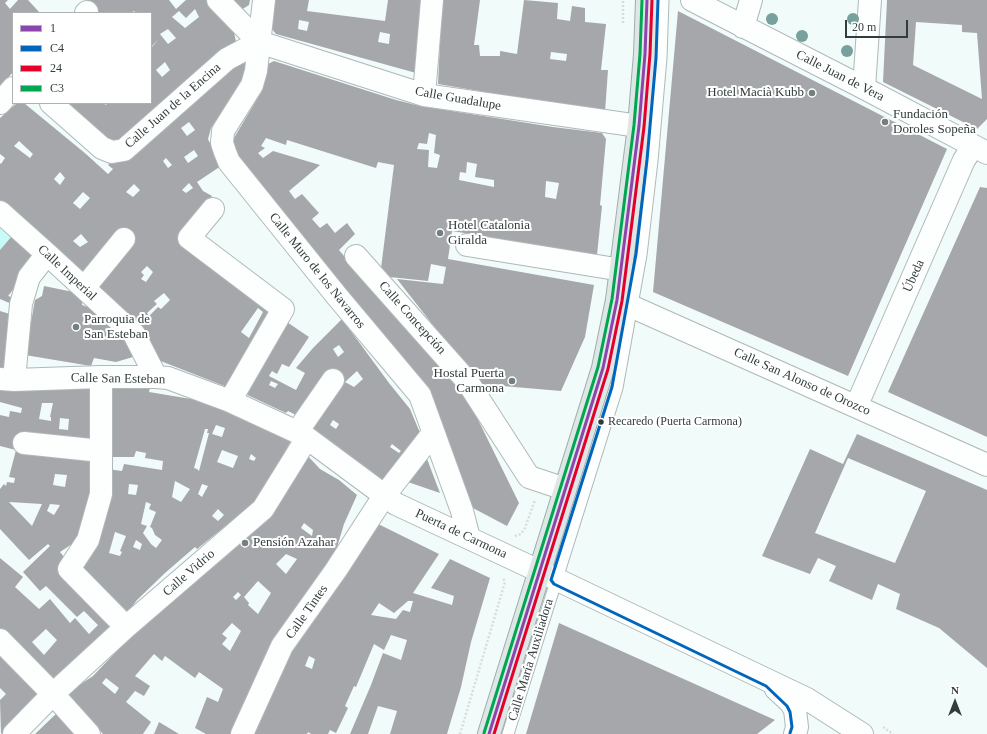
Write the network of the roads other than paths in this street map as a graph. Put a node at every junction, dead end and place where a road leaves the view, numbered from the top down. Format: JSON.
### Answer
{"nodes":[{"id":1,"x":218,"y":0,"type":"edge"},
{"id":2,"x":264,"y":0,"type":"edge"},
{"id":3,"x":432,"y":0,"type":"edge"},
{"id":4,"x":647,"y":0,"type":"edge"},
{"id":5,"x":663,"y":0,"type":"edge"},
{"id":6,"x":692,"y":0,"type":"edge"},
{"id":7,"x":751,"y":0,"type":"edge"},
{"id":8,"x":870,"y":0,"type":"edge"},
{"id":9,"x":744,"y":27,"type":"junction"},
{"id":10,"x":259,"y":42,"type":"junction"},
{"id":11,"x":864,"y":88,"type":"junction"},
{"id":12,"x":12,"y":89,"type":"edge"},
{"id":13,"x":424,"y":95,"type":"junction"},
{"id":14,"x":0,"y":103,"type":"edge"},
{"id":15,"x":52,"y":104,"type":"edge"},
{"id":16,"x":639,"y":126,"type":"junction"},
{"id":17,"x":981,"y":150,"type":"edge"},
{"id":18,"x":214,"y":209,"type":"dead end"},
{"id":19,"x":0,"y":212,"type":"edge"},
{"id":20,"x":124,"y":239,"type":"dead end"},
{"id":21,"x":467,"y":245,"type":"dead end"},
{"id":22,"x":47,"y":254,"type":"junction"},
{"id":23,"x":356,"y":256,"type":"dead end"},
{"id":24,"x":622,"y":270,"type":"junction"},
{"id":25,"x":84,"y":288,"type":"junction"},
{"id":26,"x":625,"y":304,"type":"junction"},
{"id":27,"x":101,"y":377,"type":"junction"},
{"id":28,"x":156,"y":377,"type":"junction"},
{"id":29,"x":7,"y":380,"type":"edge"},
{"id":30,"x":333,"y":380,"type":"dead end"},
{"id":31,"x":230,"y":401,"type":"junction"},
{"id":32,"x":856,"y":406,"type":"junction"},
{"id":33,"x":433,"y":433,"type":"junction"},
{"id":34,"x":302,"y":435,"type":"junction"},
{"id":35,"x":24,"y":443,"type":"dead end"},
{"id":36,"x":101,"y":451,"type":"junction"},
{"id":37,"x":987,"y":465,"type":"edge"},
{"id":38,"x":565,"y":489,"type":"junction"},
{"id":39,"x":384,"y":496,"type":"junction"},
{"id":40,"x":469,"y":538,"type":"junction"},
{"id":41,"x":547,"y":575,"type":"junction"},
{"id":42,"x":126,"y":627,"type":"junction"},
{"id":43,"x":0,"y":640,"type":"edge"},
{"id":44,"x":769,"y":682,"type":"junction"},
{"id":45,"x":54,"y":694,"type":"junction"},
{"id":46,"x":14,"y":734,"type":"edge"},
{"id":47,"x":89,"y":734,"type":"edge"},
{"id":48,"x":242,"y":734,"type":"edge"},
{"id":49,"x":489,"y":734,"type":"edge"},
{"id":50,"x":508,"y":734,"type":"edge"},
{"id":51,"x":795,"y":734,"type":"edge"},
{"id":52,"x":862,"y":734,"type":"edge"}],
"edges":[{"from":1,"to":10,"type":"street"},
{"from":2,"to":10,"type":"street","name":"Calle Muro de los Navarros"},
{"from":3,"to":13,"type":"street"},
{"from":4,"to":16,"type":"main road"},
{"from":5,"to":26,"type":"lane","name":"Calle María Auxiliadora"},
{"from":6,"to":9,"type":"street","name":"Calle Juan de Vera"},
{"from":7,"to":9,"type":"street"},
{"from":8,"to":11,"type":"street"},
{"from":9,"to":11,"type":"street","name":"Calle Juan de Vera"},
{"from":10,"to":13,"type":"street","name":"Calle Guadalupe"},
{"from":10,"to":15,"type":"street","name":"Calle Juan de la Encina"},
{"from":10,"to":33,"type":"street","name":"Calle Muro de los Navarros"},
{"from":11,"to":17,"type":"street","name":"Calle Juan de Vera"},
{"from":12,"to":14,"type":"street"},
{"from":13,"to":16,"type":"street","name":"Calle Guadalupe"},
{"from":16,"to":24,"type":"main road"},
{"from":17,"to":32,"type":"street","name":"Úbeda"},
{"from":18,"to":31,"type":"street"},
{"from":19,"to":22,"type":"street","name":"Calle Imperial"},
{"from":20,"to":25,"type":"street"},
{"from":21,"to":24,"type":"street"},
{"from":22,"to":25,"type":"street","name":"Calle Imperial"},
{"from":22,"to":29,"type":"street"},
{"from":23,"to":38,"type":"street","name":"Calle Concepción"},
{"from":24,"to":26,"type":"main road"},
{"from":25,"to":28,"type":"street","name":"Calle Imperial"},
{"from":26,"to":32,"type":"street","name":"Calle San Alonso de Orozco"},
{"from":26,"to":38,"type":"main road"},
{"from":26,"to":41,"type":"lane","name":"Calle María Auxiliadora"},
{"from":27,"to":28,"type":"street","name":"Calle San Esteban"},
{"from":27,"to":29,"type":"street","name":"Calle San Esteban"},
{"from":27,"to":36,"type":"street"},
{"from":28,"to":31,"type":"street","name":"Calle San Esteban"},
{"from":30,"to":34,"type":"street"},
{"from":31,"to":34,"type":"street","name":"Calle San Esteban"},
{"from":32,"to":37,"type":"street","name":"Calle San Alonso de Orozco"},
{"from":33,"to":39,"type":"street","name":"Calle Tintes"},
{"from":33,"to":40,"type":"street","name":"Calle Muro de los Navarros"},
{"from":34,"to":39,"type":"street","name":"Calle San Esteban"},
{"from":34,"to":42,"type":"street","name":"Calle Vidrio"},
{"from":35,"to":36,"type":"street"},
{"from":36,"to":42,"type":"street"},
{"from":38,"to":41,"type":"main road"},
{"from":39,"to":40,"type":"street","name":"Puerta de Carmona"},
{"from":39,"to":48,"type":"street","name":"Calle Tintes"},
{"from":40,"to":41,"type":"street","name":"Puerta de Carmona"},
{"from":41,"to":44,"type":"street","name":"Puerta de Carmona"},
{"from":41,"to":49,"type":"main road"},
{"from":41,"to":50,"type":"lane","name":"Calle María Auxiliadora"},
{"from":42,"to":45,"type":"street","name":"Calle Vidrio"},
{"from":43,"to":45,"type":"street"},
{"from":44,"to":51,"type":"street"},
{"from":44,"to":52,"type":"street","name":"Puerta de Carmona"},
{"from":45,"to":46,"type":"street","name":"Calle Vidrio"},
{"from":45,"to":47,"type":"street"}]}
